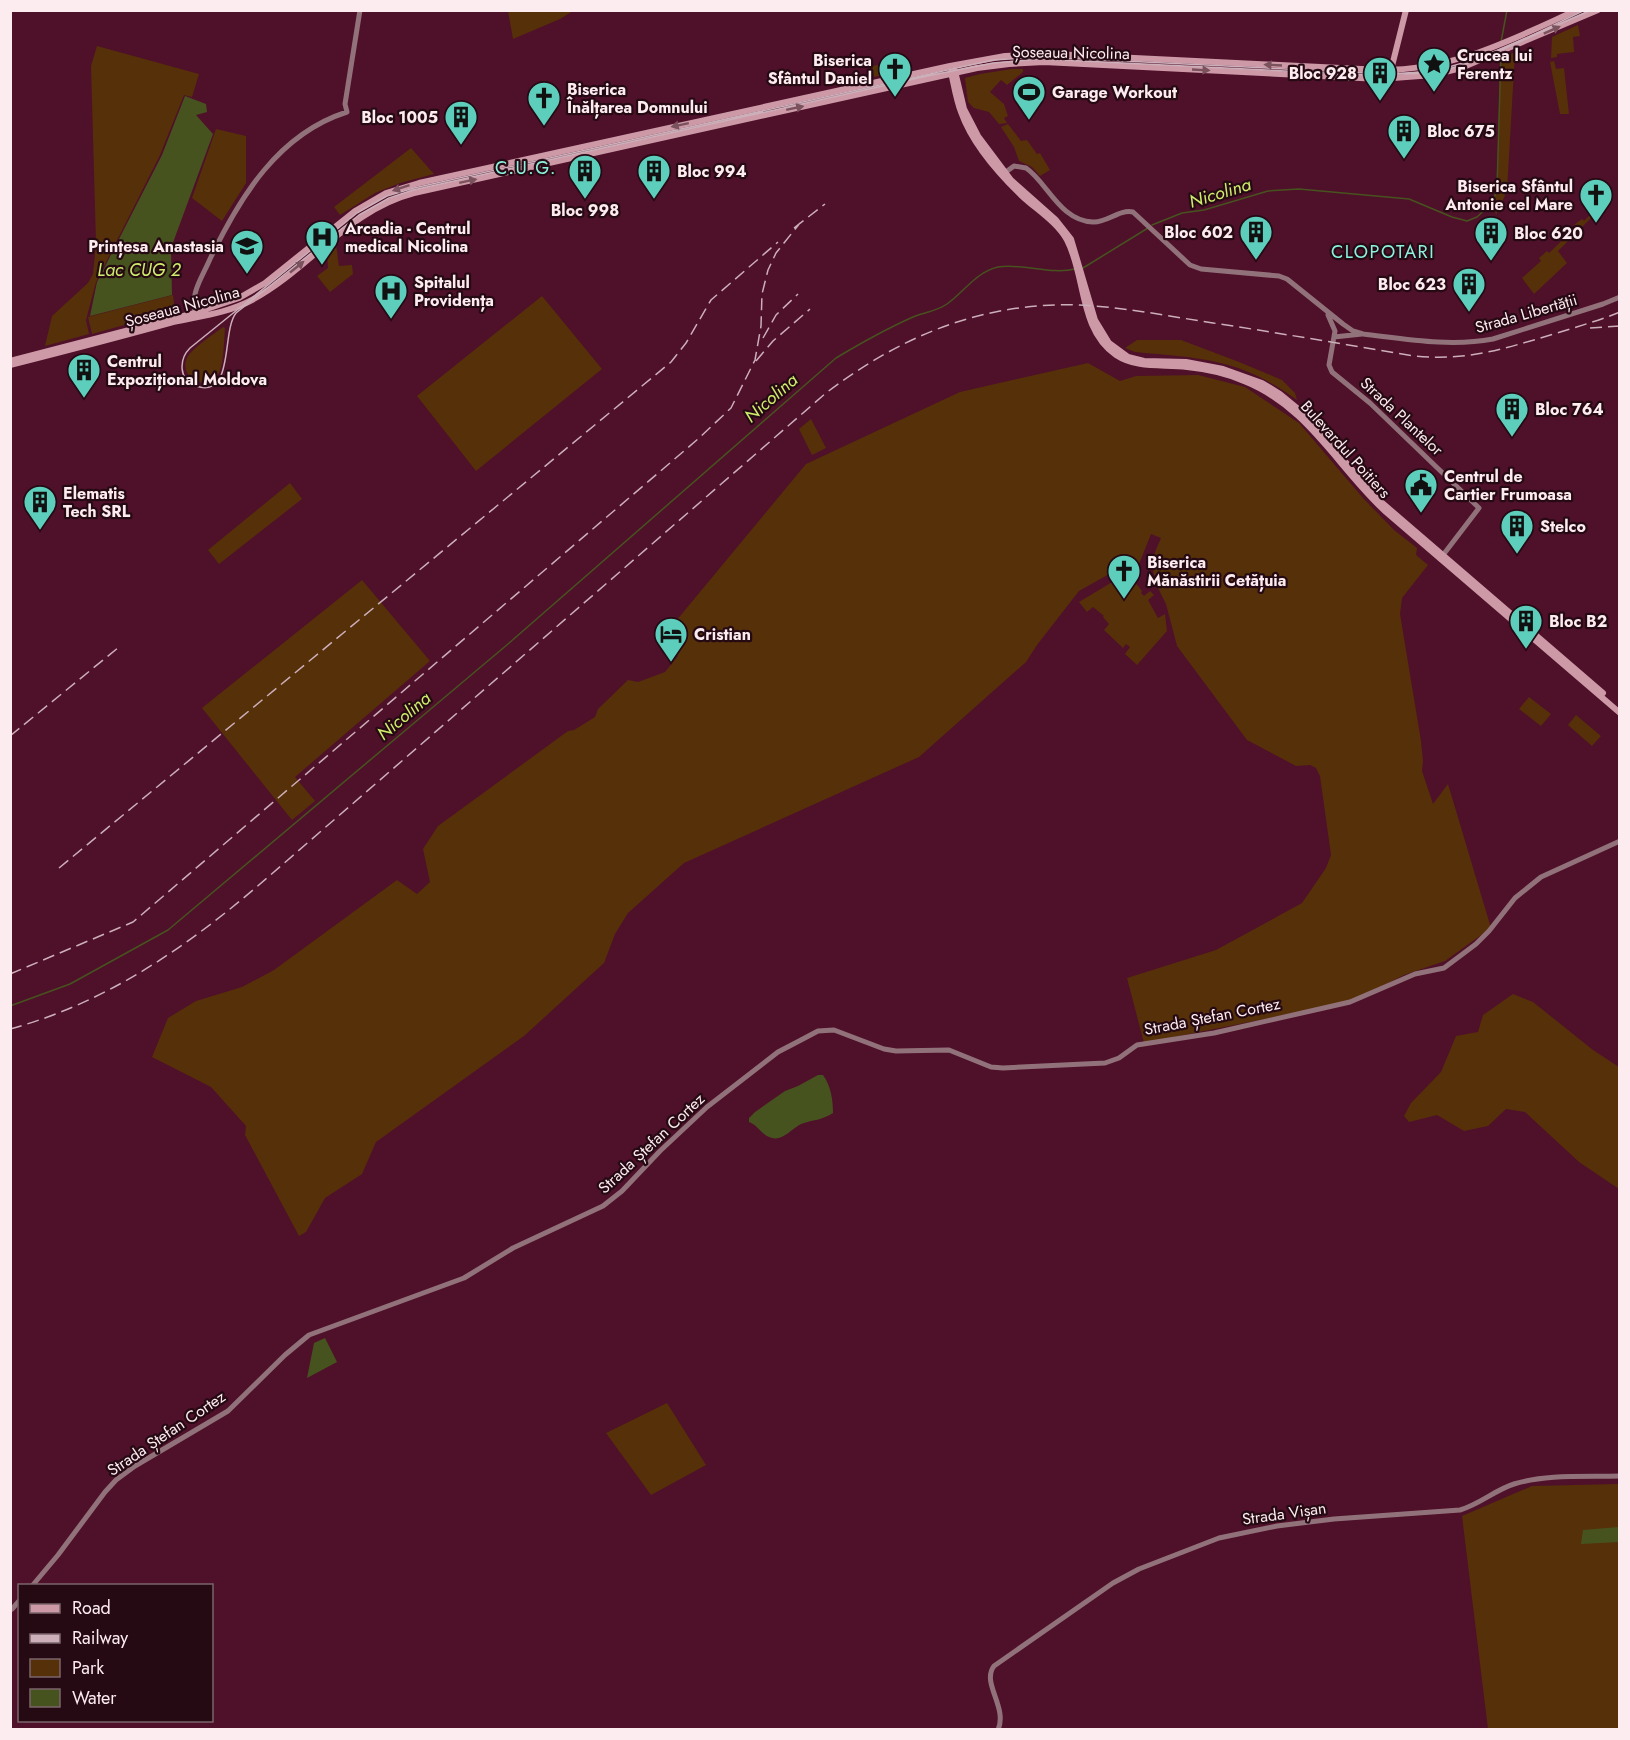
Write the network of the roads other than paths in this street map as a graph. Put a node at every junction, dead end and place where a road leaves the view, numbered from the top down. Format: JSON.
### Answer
{"nodes":[{"id":1,"x":360,"y":10,"type":"edge"},
{"id":2,"x":1406,"y":10,"type":"edge"},
{"id":3,"x":1577,"y":10,"type":"edge"},
{"id":4,"x":1598,"y":10,"type":"edge"},
{"id":5,"x":952,"y":65,"type":"junction"},
{"id":6,"x":1394,"y":70,"type":"junction"},
{"id":7,"x":954,"y":74,"type":"junction"},
{"id":8,"x":1399,"y":78,"type":"junction"},
{"id":9,"x":1004,"y":174,"type":"junction"},
{"id":10,"x":1620,"y":297,"type":"edge"},
{"id":11,"x":1326,"y":311,"type":"junction"},
{"id":12,"x":196,"y":315,"type":"junction"},
{"id":13,"x":1363,"y":334,"type":"junction"},
{"id":14,"x":1334,"y":337,"type":"junction"},
{"id":15,"x":10,"y":363,"type":"edge"},
{"id":16,"x":1442,"y":557,"type":"junction"},
{"id":17,"x":1620,"y":707,"type":"edge"},
{"id":18,"x":1620,"y":712,"type":"edge"},
{"id":19,"x":1620,"y":841,"type":"edge"},
{"id":20,"x":1620,"y":1476,"type":"edge"},
{"id":21,"x":34,"y":1584,"type":"edge"},
{"id":22,"x":998,"y":1730,"type":"edge"}],
"edges":[{"from":1,"to":12,"type":"street"},
{"from":2,"to":6,"type":"main road"},
{"from":3,"to":6,"type":"main road","name":"Șoseaua Nicolina"},
{"from":8,"to":4,"type":"main road","name":"Șoseaua Nicolina","one_way":true},
{"from":6,"to":5,"type":"main road","name":"Șoseaua Nicolina","one_way":true},
{"from":5,"to":7,"type":"main road","name":"Bulevardul Poitiers"},
{"from":5,"to":12,"type":"main road","name":"Șoseaua Nicolina","one_way":true},
{"from":6,"to":8,"type":"main road"},
{"from":7,"to":8,"type":"main road","name":"Șoseaua Nicolina","one_way":true},
{"from":7,"to":9,"type":"main road","name":"Bulevardul Poitiers"},
{"from":12,"to":7,"type":"main road","name":"Șoseaua Nicolina","one_way":true},
{"from":9,"to":11,"type":"street","name":"Strada Libertății"},
{"from":9,"to":16,"type":"main road","name":"Bulevardul Poitiers"},
{"from":10,"to":13,"type":"street","name":"Strada Libertății"},
{"from":11,"to":13,"type":"street","name":"Strada Libertății"},
{"from":11,"to":14,"type":"street","name":"Strada Plantelor"},
{"from":12,"to":15,"type":"main road","name":"Șoseaua Nicolina"},
{"from":13,"to":14,"type":"street"},
{"from":14,"to":16,"type":"street","name":"Strada Plantelor"},
{"from":16,"to":17,"type":"main road","name":"Bulevardul Poitiers"},
{"from":16,"to":18,"type":"main road","name":"Bulevardul Poitiers"},
{"from":19,"to":21,"type":"street","name":"Strada Ștefan Cortez"},
{"from":20,"to":22,"type":"street","name":"Strada Vișan"}]}
